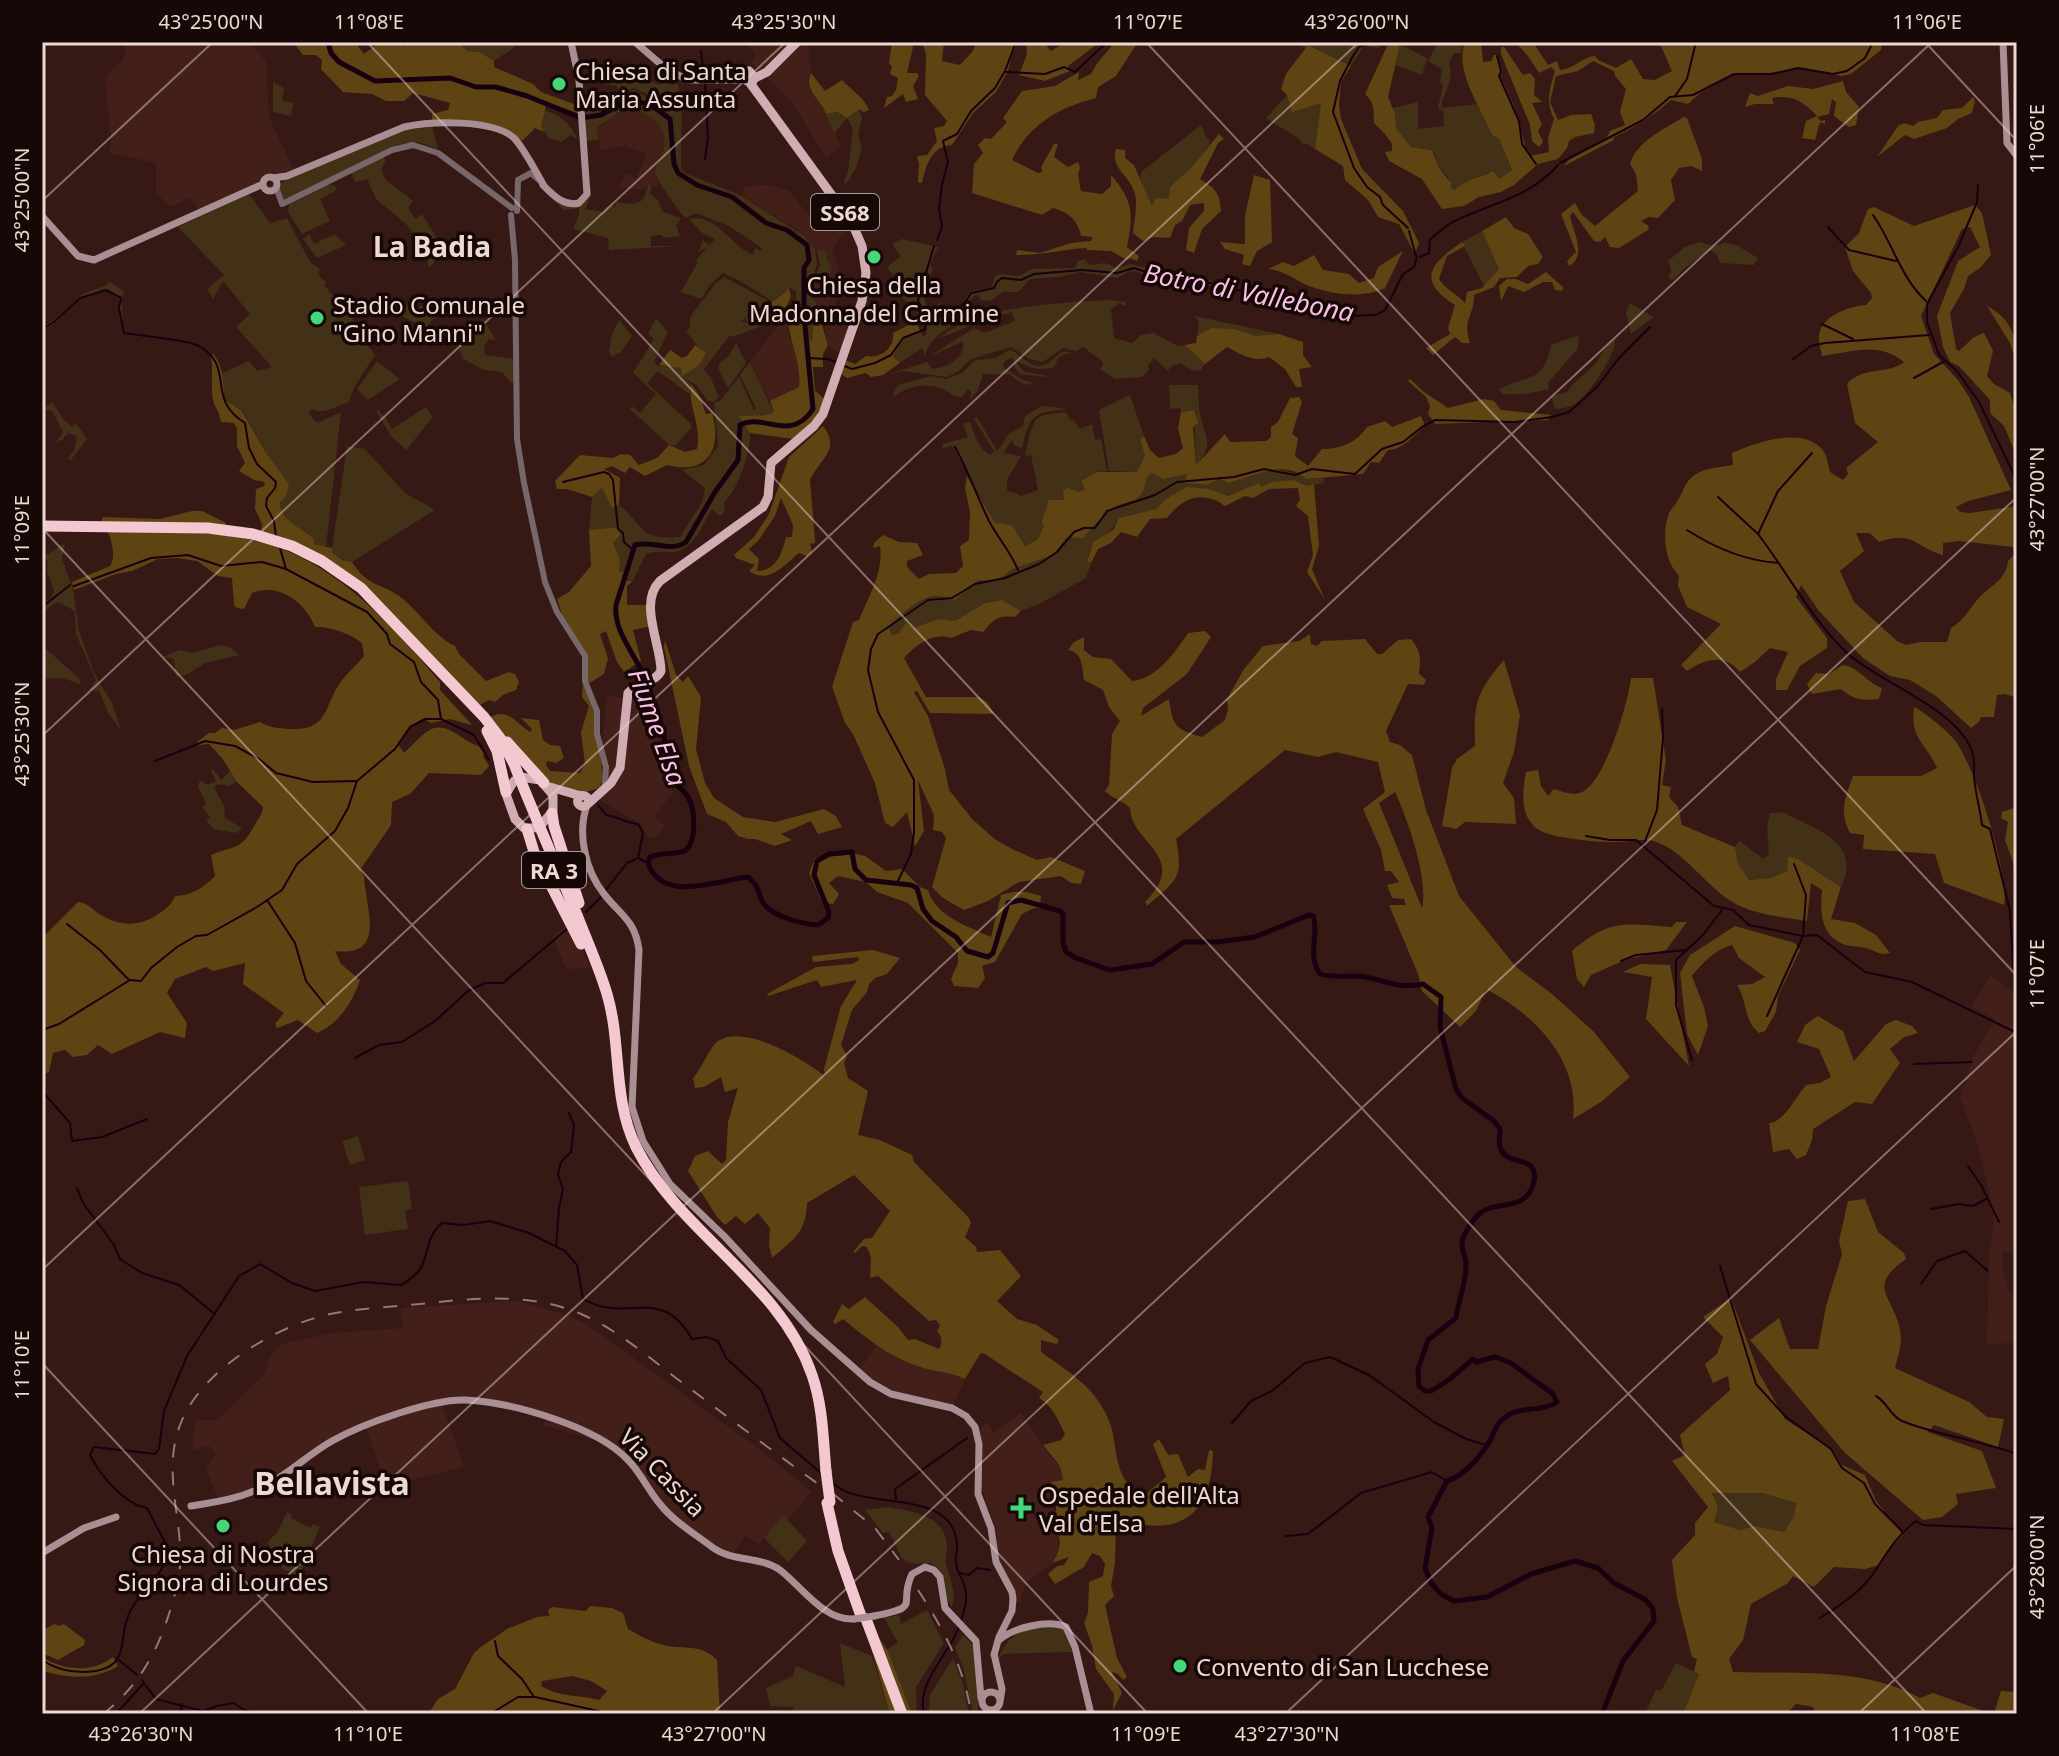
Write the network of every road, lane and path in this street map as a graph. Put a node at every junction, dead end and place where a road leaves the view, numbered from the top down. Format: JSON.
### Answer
{"nodes":[{"id":1,"x":635,"y":42,"type":"edge"},
{"id":2,"x":797,"y":42,"type":"edge"},
{"id":3,"x":2003,"y":42,"type":"edge"},
{"id":4,"x":572,"y":43,"type":"edge"},
{"id":5,"x":749,"y":80,"type":"junction"},
{"id":6,"x":2017,"y":156,"type":"edge"},
{"id":7,"x":535,"y":175,"type":"junction"},
{"id":8,"x":271,"y":186,"type":"junction"},
{"id":9,"x":512,"y":209,"type":"junction"},
{"id":10,"x":42,"y":216,"type":"edge"},
{"id":11,"x":42,"y":528,"type":"edge"},
{"id":12,"x":427,"y":661,"type":"junction"},
{"id":13,"x":441,"y":671,"type":"junction"},
{"id":14,"x":621,"y":757,"type":"junction"},
{"id":15,"x":613,"y":768,"type":"junction"},
{"id":16,"x":546,"y":784,"type":"junction"},
{"id":17,"x":606,"y":786,"type":"junction"},
{"id":18,"x":506,"y":792,"type":"junction"},
{"id":19,"x":583,"y":801,"type":"junction"},
{"id":20,"x":553,"y":811,"type":"junction"},
{"id":21,"x":534,"y":827,"type":"junction"},
{"id":22,"x":614,"y":1030,"type":"junction"},
{"id":23,"x":613,"y":1057,"type":"junction"},
{"id":24,"x":824,"y":1471,"type":"junction"},
{"id":25,"x":979,"y":1473,"type":"junction"},
{"id":26,"x":191,"y":1506,"type":"dead end"},
{"id":27,"x":116,"y":1517,"type":"dead end"},
{"id":28,"x":42,"y":1553,"type":"edge"},
{"id":29,"x":1002,"y":1574,"type":"junction"},
{"id":30,"x":1009,"y":1587,"type":"junction"},
{"id":31,"x":864,"y":1617,"type":"junction"},
{"id":32,"x":1009,"y":1623,"type":"junction"},
{"id":33,"x":1061,"y":1624,"type":"junction"},
{"id":34,"x":997,"y":1640,"type":"junction"},
{"id":35,"x":999,"y":1678,"type":"junction"},
{"id":36,"x":985,"y":1696,"type":"junction"},
{"id":37,"x":996,"y":1708,"type":"edge"},
{"id":38,"x":900,"y":1714,"type":"edge"},
{"id":39,"x":981,"y":1714,"type":"edge"},
{"id":40,"x":1091,"y":1714,"type":"edge"}],
"edges":[{"from":1,"to":5,"type":"main road"},
{"from":2,"to":5,"type":"main road"},
{"from":3,"to":6,"type":"main road"},
{"from":4,"to":7,"type":"main road"},
{"from":5,"to":14,"type":"main road","number":"SS68"},
{"from":7,"to":8,"type":"main road"},
{"from":7,"to":9,"type":"street"},
{"from":8,"to":9,"type":"street"},
{"from":8,"to":10,"type":"main road"},
{"from":9,"to":15,"type":"street"},
{"from":11,"to":12,"type":"highway","number":"RA 3"},
{"from":11,"to":13,"type":"highway","number":"RA 3"},
{"from":12,"to":18,"type":"highway"},
{"from":12,"to":23,"type":"highway","number":"RA 3"},
{"from":13,"to":16,"type":"highway"},
{"from":13,"to":22,"type":"highway","number":"RA 3"},
{"from":14,"to":15,"type":"main road","number":"SS68"},
{"from":14,"to":17,"type":"main road","number":"SS68"},
{"from":15,"to":17,"type":"main road","number":"SS68"},
{"from":16,"to":18,"type":"main road"},
{"from":16,"to":19,"type":"main road"},
{"from":16,"to":20,"type":"main road"},
{"from":17,"to":19,"type":"main road","number":"SS68"},
{"from":18,"to":21,"type":"main road"},
{"from":19,"to":20,"type":"main road"},
{"from":19,"to":25,"type":"main road"},
{"from":20,"to":21,"type":"main road"},
{"from":20,"to":22,"type":"highway"},
{"from":21,"to":23,"type":"highway"},
{"from":22,"to":24,"type":"highway","number":"RA 3"},
{"from":23,"to":24,"type":"highway","number":"RA 3"},
{"from":24,"to":31,"type":"highway","number":"RA 3","bridge":true},
{"from":25,"to":29,"type":"main road"},
{"from":25,"to":29,"type":"main road"},
{"from":26,"to":31,"type":"main road","name":"Via Cassia"},
{"from":27,"to":28,"type":"main road"},
{"from":29,"to":30,"type":"main road"},
{"from":30,"to":32,"type":"main road"},
{"from":30,"to":34,"type":"main road"},
{"from":31,"to":36,"type":"main road"},
{"from":31,"to":38,"type":"highway","number":"RA 3"},
{"from":32,"to":33,"type":"main road"},
{"from":32,"to":34,"type":"main road"},
{"from":33,"to":34,"type":"main road"},
{"from":33,"to":40,"type":"main road"},
{"from":34,"to":35,"type":"main road"},
{"from":35,"to":36,"type":"main road"},
{"from":35,"to":37,"type":"main road"},
{"from":36,"to":37,"type":"main road"},
{"from":36,"to":37,"type":"main road"},
{"from":36,"to":39,"type":"main road"}]}
